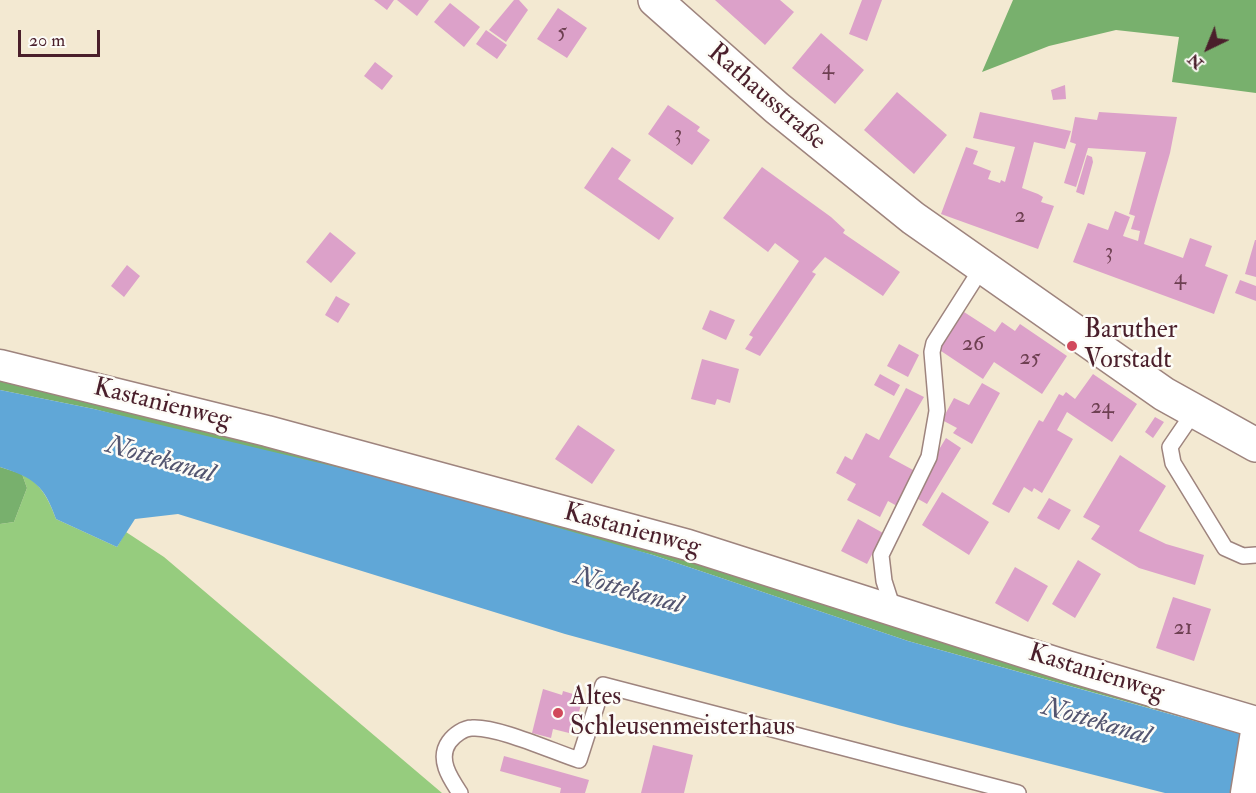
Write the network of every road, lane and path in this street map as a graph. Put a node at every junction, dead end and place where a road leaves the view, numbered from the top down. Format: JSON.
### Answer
{"nodes":[{"id":1,"x":655,"y":0,"type":"edge"},
{"id":2,"x":983,"y":266,"type":"junction"},
{"id":3,"x":0,"y":366,"type":"edge"},
{"id":4,"x":1194,"y":412,"type":"junction"},
{"id":5,"x":1256,"y":445,"type":"edge"},
{"id":6,"x":1256,"y":555,"type":"edge"},
{"id":7,"x":893,"y":609,"type":"junction"},
{"id":8,"x":1256,"y":730,"type":"edge"},
{"id":9,"x":460,"y":793,"type":"edge"},
{"id":10,"x":1018,"y":793,"type":"edge"},
{"id":11,"x":1246,"y":793,"type":"edge"}],
"edges":[{"from":1,"to":2,"type":"main road","name":"Rathausstraße"},
{"from":2,"to":4,"type":"main road"},
{"from":2,"to":7,"type":"lane"},
{"from":3,"to":7,"type":"street","name":"Kastanienweg"},
{"from":4,"to":5,"type":"main road"},
{"from":4,"to":6,"type":"lane"},
{"from":7,"to":8,"type":"street","name":"Kastanienweg"},
{"from":8,"to":11,"type":"street"},
{"from":9,"to":10,"type":"lane"}]}
